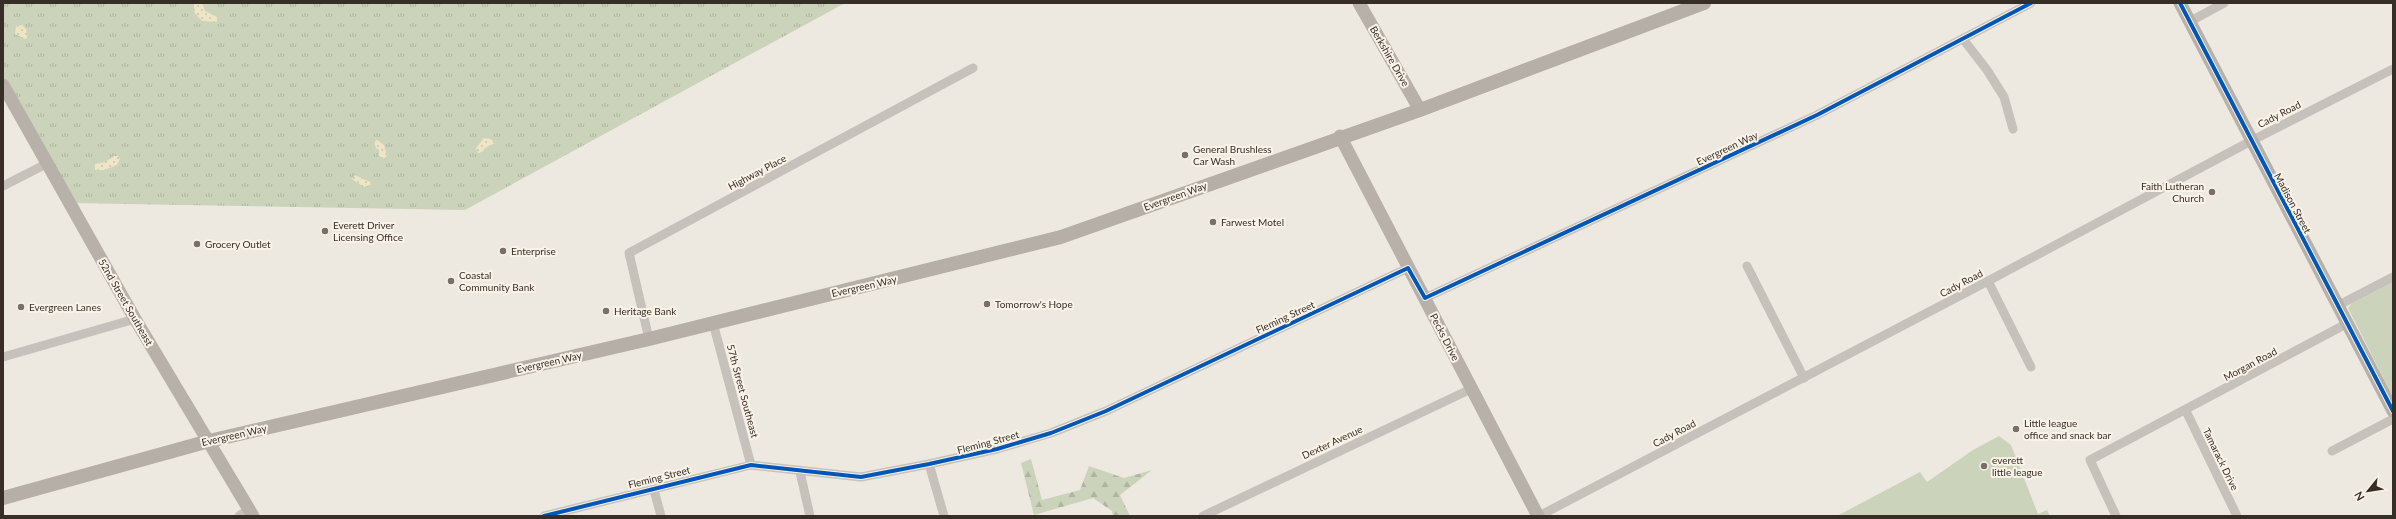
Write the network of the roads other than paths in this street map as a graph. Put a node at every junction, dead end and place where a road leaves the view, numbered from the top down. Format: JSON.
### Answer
{"nodes":[{"id":1,"x":1359,"y":3,"type":"edge"},
{"id":2,"x":1704,"y":3,"type":"edge"},
{"id":3,"x":2031,"y":3,"type":"edge"},
{"id":4,"x":2180,"y":3,"type":"edge"},
{"id":5,"x":2224,"y":3,"type":"edge"},
{"id":6,"x":2189,"y":22,"type":"junction"},
{"id":7,"x":1963,"y":39,"type":"junction"},
{"id":8,"x":973,"y":68,"type":"dead end"},
{"id":9,"x":2393,"y":69,"type":"edge"},
{"id":10,"x":3,"y":85,"type":"edge"},
{"id":11,"x":1420,"y":110,"type":"junction"},
{"id":12,"x":2013,"y":129,"type":"dead end"},
{"id":13,"x":1340,"y":136,"type":"junction"},
{"id":14,"x":2251,"y":141,"type":"junction"},
{"id":15,"x":48,"y":163,"type":"junction"},
{"id":16,"x":3,"y":186,"type":"edge"},
{"id":17,"x":1747,"y":266,"type":"dead end"},
{"id":18,"x":1408,"y":268,"type":"junction"},
{"id":19,"x":2393,"y":277,"type":"edge"},
{"id":20,"x":1988,"y":281,"type":"junction"},
{"id":21,"x":1425,"y":298,"type":"junction"},
{"id":22,"x":135,"y":319,"type":"junction"},
{"id":23,"x":713,"y":322,"type":"junction"},
{"id":24,"x":2348,"y":323,"type":"junction"},
{"id":25,"x":650,"y":339,"type":"junction"},
{"id":26,"x":3,"y":357,"type":"edge"},
{"id":27,"x":2031,"y":367,"type":"dead end"},
{"id":28,"x":1804,"y":378,"type":"junction"},
{"id":29,"x":1471,"y":389,"type":"junction"},
{"id":30,"x":2186,"y":411,"type":"junction"},
{"id":31,"x":2393,"y":411,"type":"edge"},
{"id":32,"x":2393,"y":419,"type":"edge"},
{"id":33,"x":209,"y":441,"type":"junction"},
{"id":34,"x":2332,"y":451,"type":"dead end"},
{"id":35,"x":751,"y":464,"type":"junction"},
{"id":36,"x":929,"y":464,"type":"junction"},
{"id":37,"x":800,"y":472,"type":"junction"},
{"id":38,"x":654,"y":490,"type":"junction"},
{"id":39,"x":3,"y":498,"type":"edge"},
{"id":40,"x":247,"y":514,"type":"edge"},
{"id":41,"x":544,"y":516,"type":"edge"},
{"id":42,"x":661,"y":516,"type":"edge"},
{"id":43,"x":810,"y":516,"type":"edge"},
{"id":44,"x":944,"y":516,"type":"edge"},
{"id":45,"x":1203,"y":516,"type":"edge"},
{"id":46,"x":1539,"y":516,"type":"edge"},
{"id":47,"x":2116,"y":516,"type":"edge"},
{"id":48,"x":2237,"y":516,"type":"edge"}],
"edges":[{"from":1,"to":11,"type":"street","name":"Berkshire Drive"},
{"from":2,"to":11,"type":"main road","name":"Evergreen Way"},
{"from":3,"to":7,"type":"street","name":"Evergreen Way"},
{"from":4,"to":6,"type":"street","name":"Madison Street"},
{"from":5,"to":6,"type":"street"},
{"from":6,"to":14,"type":"street","name":"Madison Street"},
{"from":7,"to":12,"type":"street"},
{"from":7,"to":21,"type":"street","name":"Evergreen Way"},
{"from":8,"to":25,"type":"street","name":"Highway Place"},
{"from":9,"to":14,"type":"street","name":"Cady Road"},
{"from":10,"to":15,"type":"street","name":"52nd Street Southeast"},
{"from":11,"to":13,"type":"main road","name":"Evergreen Way"},
{"from":13,"to":18,"type":"street","name":"Pecks Drive"},
{"from":13,"to":23,"type":"main road","name":"Evergreen Way"},
{"from":14,"to":20,"type":"street","name":"Cady Road"},
{"from":14,"to":24,"type":"street","name":"Madison Street"},
{"from":15,"to":16,"type":"street"},
{"from":15,"to":22,"type":"street","name":"52nd Street Southeast"},
{"from":17,"to":28,"type":"street"},
{"from":18,"to":21,"type":"street","name":"Pecks Drive"},
{"from":18,"to":36,"type":"street","name":"Fleming Street"},
{"from":19,"to":24,"type":"street"},
{"from":20,"to":27,"type":"street"},
{"from":20,"to":28,"type":"street","name":"Cady Road"},
{"from":21,"to":29,"type":"street","name":"Pecks Drive"},
{"from":22,"to":26,"type":"street"},
{"from":22,"to":33,"type":"street","name":"52nd Street Southeast"},
{"from":23,"to":25,"type":"main road","name":"Evergreen Way"},
{"from":23,"to":35,"type":"street","name":"57th Street Southeast"},
{"from":24,"to":30,"type":"street","name":"Morgan Road"},
{"from":24,"to":31,"type":"street","name":"Madison Street"},
{"from":25,"to":33,"type":"main road","name":"Evergreen Way"},
{"from":28,"to":46,"type":"street","name":"Cady Road"},
{"from":29,"to":45,"type":"street","name":"Dexter Avenue"},
{"from":29,"to":46,"type":"street","name":"Pecks Drive"},
{"from":30,"to":47,"type":"street","name":"Morgan Road"},
{"from":30,"to":48,"type":"street","name":"Tamarack Drive"},
{"from":32,"to":34,"type":"street"},
{"from":33,"to":39,"type":"main road","name":"Evergreen Way"},
{"from":33,"to":40,"type":"street","name":"52nd Street Southeast"},
{"from":35,"to":37,"type":"street","name":"Fleming Street"},
{"from":35,"to":38,"type":"street","name":"Fleming Street"},
{"from":36,"to":37,"type":"street","name":"Fleming Street"},
{"from":36,"to":44,"type":"street"},
{"from":37,"to":43,"type":"street"},
{"from":38,"to":41,"type":"street","name":"Fleming Street"},
{"from":38,"to":42,"type":"street"}]}
